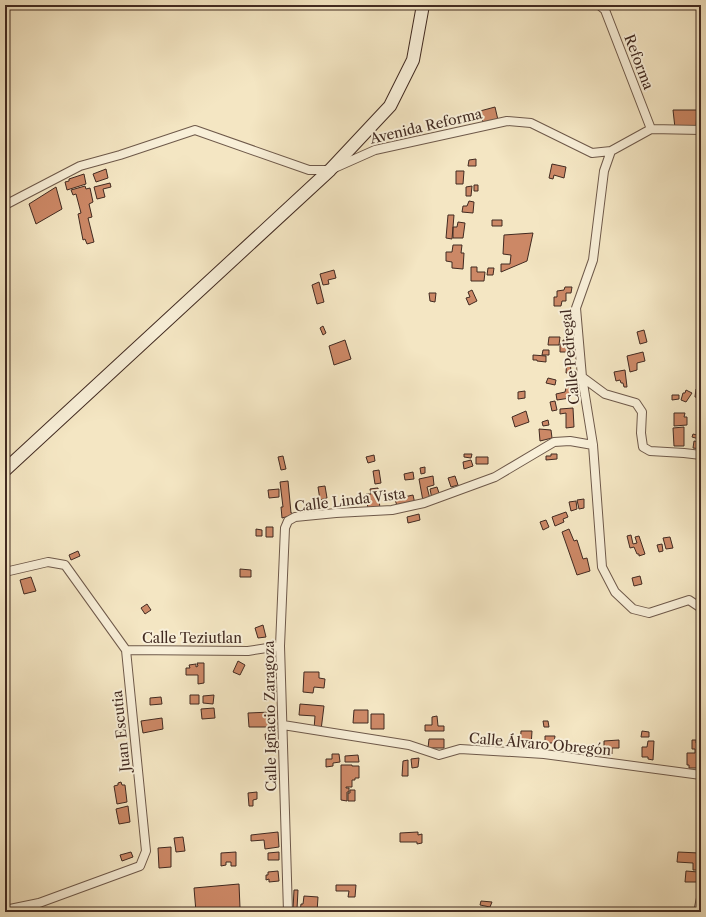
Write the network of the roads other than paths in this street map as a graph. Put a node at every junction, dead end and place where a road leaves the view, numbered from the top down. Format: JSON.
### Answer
{"nodes":[{"id":1,"x":423,"y":5,"type":"edge"},
{"id":2,"x":599,"y":5,"type":"edge"},
{"id":3,"x":651,"y":130,"type":"junction"},
{"id":4,"x":701,"y":130,"type":"edge"},
{"id":5,"x":611,"y":151,"type":"junction"},
{"id":6,"x":330,"y":170,"type":"junction"},
{"id":7,"x":5,"y":205,"type":"edge"},
{"id":8,"x":582,"y":377,"type":"junction"},
{"id":9,"x":593,"y":445,"type":"junction"},
{"id":10,"x":701,"y":456,"type":"edge"},
{"id":11,"x":5,"y":470,"type":"edge"},
{"id":12,"x":288,"y":521,"type":"joint"},
{"id":13,"x":5,"y":572,"type":"edge"},
{"id":14,"x":701,"y":608,"type":"edge"},
{"id":15,"x":280,"y":646,"type":"junction"},
{"id":16,"x":126,"y":650,"type":"junction"},
{"id":17,"x":283,"y":725,"type":"junction"},
{"id":18,"x":701,"y":775,"type":"edge"},
{"id":19,"x":701,"y":898,"type":"edge"},
{"id":20,"x":5,"y":910,"type":"edge"},
{"id":21,"x":289,"y":912,"type":"edge"},
{"id":22,"x":698,"y":912,"type":"edge"}],
"edges":[{"from":1,"to":6,"type":"main road"},
{"from":2,"to":3,"type":"street","name":"Reforma"},
{"from":3,"to":4,"type":"street"},
{"from":3,"to":5,"type":"street","name":"Avenida Reforma"},
{"from":5,"to":6,"type":"street","name":"Avenida Reforma"},
{"from":5,"to":8,"type":"street","name":"Calle Pedregal"},
{"from":6,"to":7,"type":"street","name":"Avenida Reforma"},
{"from":6,"to":11,"type":"main road"},
{"from":8,"to":9,"type":"street","name":"Calle Pedregal"},
{"from":8,"to":10,"type":"street"},
{"from":9,"to":12,"type":"street","name":"Calle Linda Vista"},
{"from":9,"to":14,"type":"street","name":"Calle Pedregal"},
{"from":12,"to":15,"type":"street","name":"Calle Ignacio Zaragoza"},
{"from":13,"to":16,"type":"street","name":"Juan Escutia"},
{"from":15,"to":16,"type":"street","name":"Calle Teziutlan"},
{"from":15,"to":17,"type":"street","name":"Calle Ignacio Zaragoza"},
{"from":16,"to":20,"type":"street","name":"Juan Escutia"},
{"from":17,"to":18,"type":"street","name":"Calle Álvaro Obregón"},
{"from":17,"to":21,"type":"street","name":"Calle Ignacio Zaragoza"},
{"from":19,"to":22,"type":"street"}]}
